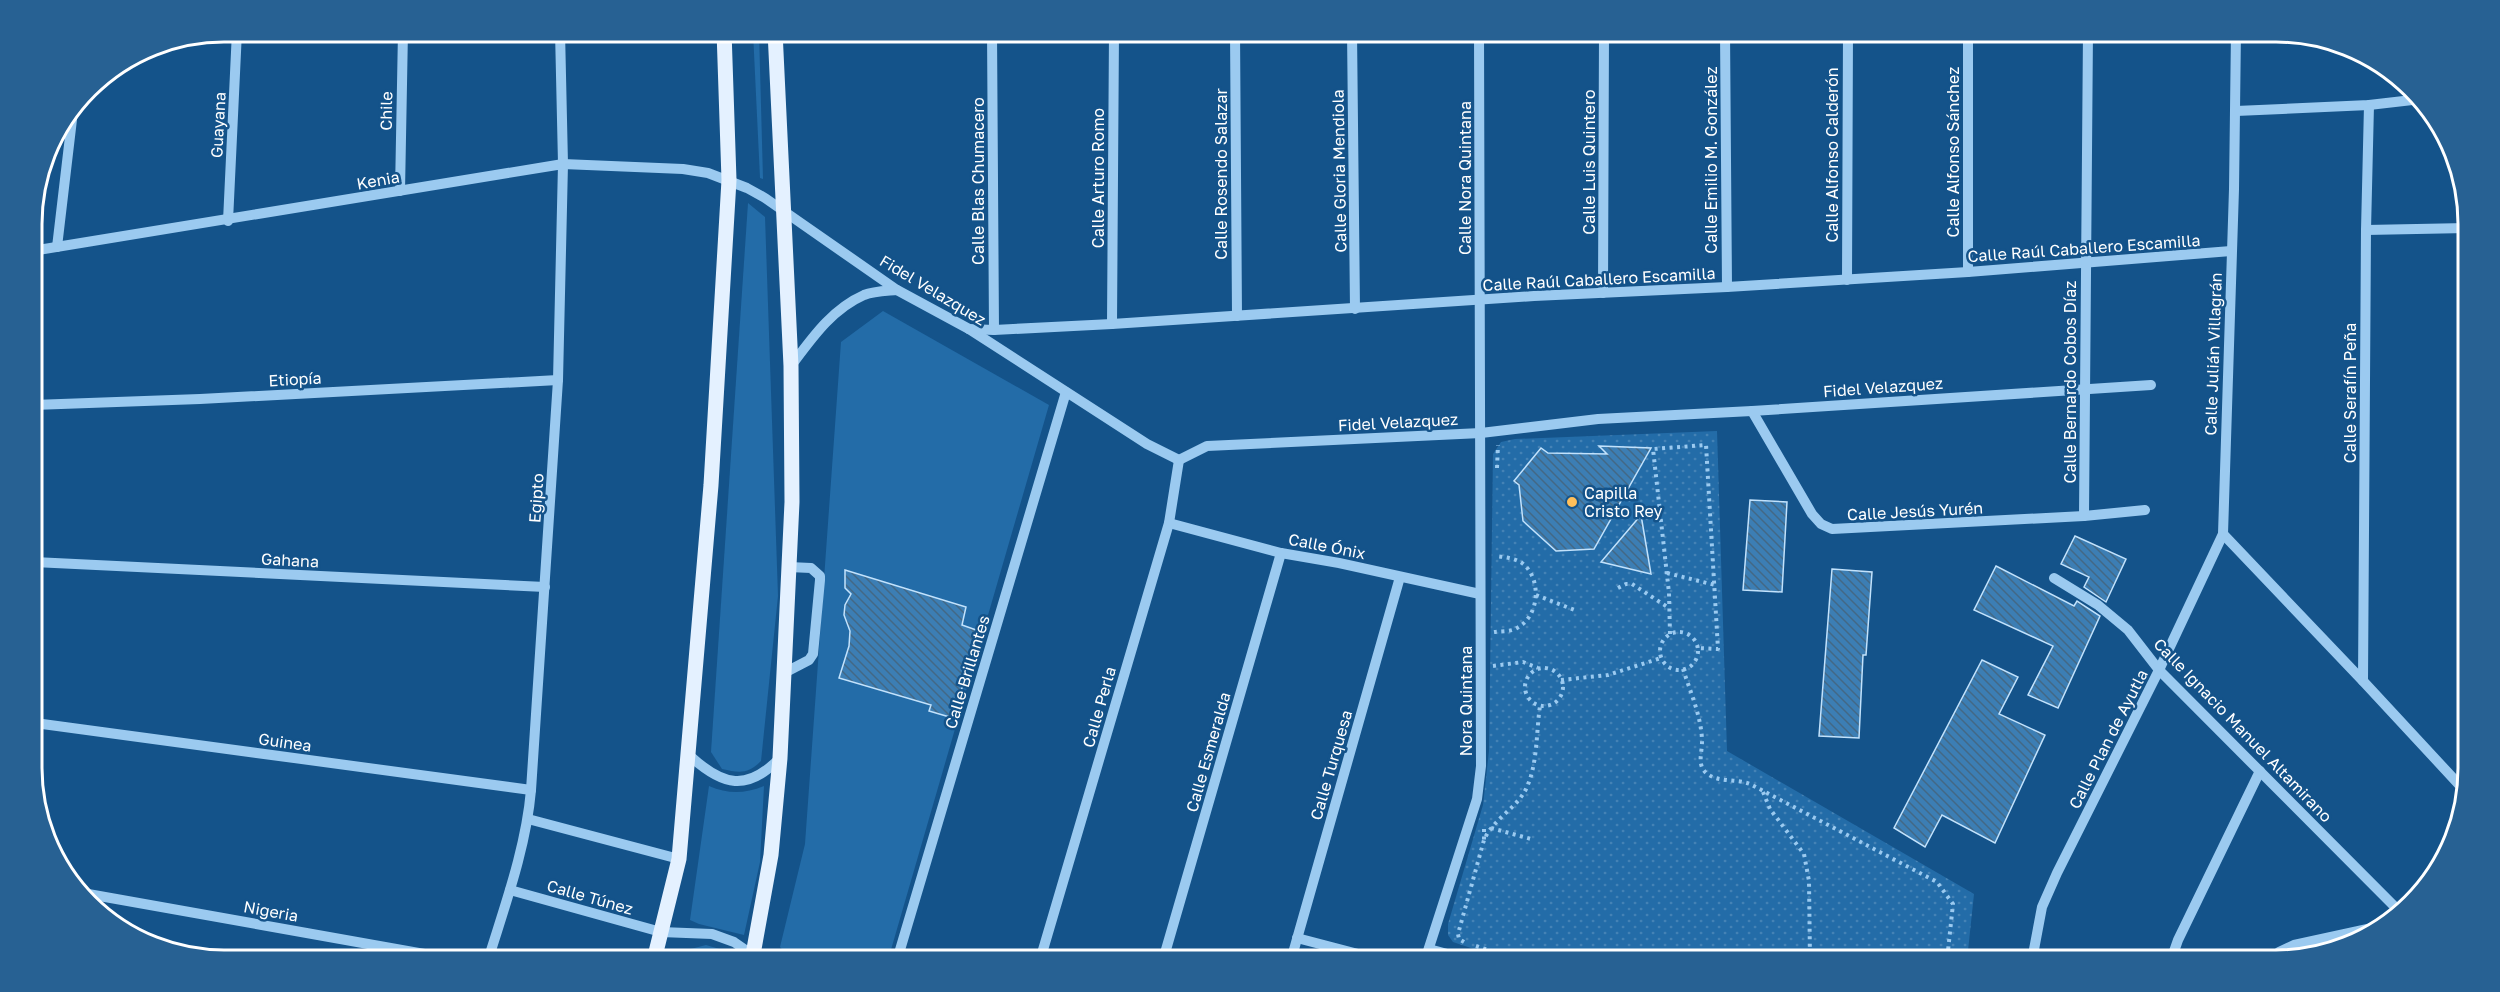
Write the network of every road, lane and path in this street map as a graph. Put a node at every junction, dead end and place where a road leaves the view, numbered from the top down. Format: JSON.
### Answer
{"nodes":[{"id":1,"x":237,"y":42,"type":"edge"},
{"id":2,"x":403,"y":42,"type":"edge"},
{"id":3,"x":560,"y":42,"type":"edge"},
{"id":4,"x":724,"y":42,"type":"edge"},
{"id":5,"x":774,"y":42,"type":"edge"},
{"id":6,"x":992,"y":42,"type":"edge"},
{"id":7,"x":1114,"y":42,"type":"edge"},
{"id":8,"x":1235,"y":42,"type":"edge"},
{"id":9,"x":1352,"y":42,"type":"edge"},
{"id":10,"x":1479,"y":42,"type":"edge"},
{"id":11,"x":1604,"y":42,"type":"edge"},
{"id":12,"x":1725,"y":42,"type":"edge"},
{"id":13,"x":1848,"y":42,"type":"edge"},
{"id":14,"x":1968,"y":42,"type":"edge"},
{"id":15,"x":2088,"y":42,"type":"edge"},
{"id":16,"x":2236,"y":42,"type":"edge"},
{"id":17,"x":2409,"y":100,"type":"edge"},
{"id":18,"x":2369,"y":105,"type":"junction"},
{"id":19,"x":2236,"y":111,"type":"junction"},
{"id":20,"x":71,"y":125,"type":"edge"},
{"id":21,"x":563,"y":164,"type":"junction"},
{"id":22,"x":729,"y":180,"type":"junction"},
{"id":23,"x":400,"y":191,"type":"junction"},
{"id":24,"x":782,"y":210,"type":"junction"},
{"id":25,"x":228,"y":221,"type":"junction"},
{"id":26,"x":2458,"y":228,"type":"edge"},
{"id":27,"x":2366,"y":230,"type":"junction"},
{"id":28,"x":57,"y":248,"type":"junction"},
{"id":29,"x":42,"y":250,"type":"edge"},
{"id":30,"x":2231,"y":252,"type":"junction"},
{"id":31,"x":2085,"y":263,"type":"junction"},
{"id":32,"x":1968,"y":272,"type":"junction"},
{"id":33,"x":1847,"y":279,"type":"junction"},
{"id":34,"x":1727,"y":287,"type":"junction"},
{"id":35,"x":897,"y":290,"type":"junction"},
{"id":36,"x":1603,"y":293,"type":"junction"},
{"id":37,"x":1480,"y":300,"type":"junction"},
{"id":38,"x":1355,"y":309,"type":"junction"},
{"id":39,"x":1237,"y":316,"type":"junction"},
{"id":40,"x":1112,"y":324,"type":"junction"},
{"id":41,"x":969,"y":329,"type":"junction"},
{"id":42,"x":994,"y":330,"type":"junction"},
{"id":43,"x":791,"y":366,"type":"junction"},
{"id":44,"x":558,"y":380,"type":"junction"},
{"id":45,"x":2151,"y":385,"type":"dead end"},
{"id":46,"x":2085,"y":388,"type":"junction"},
{"id":47,"x":1066,"y":392,"type":"junction"},
{"id":48,"x":42,"y":405,"type":"edge"},
{"id":49,"x":1752,"y":411,"type":"junction"},
{"id":50,"x":1481,"y":433,"type":"junction"},
{"id":51,"x":1179,"y":460,"type":"junction"},
{"id":52,"x":2145,"y":510,"type":"dead end"},
{"id":53,"x":2084,"y":516,"type":"junction"},
{"id":54,"x":1169,"y":523,"type":"junction"},
{"id":55,"x":2223,"y":534,"type":"junction"},
{"id":56,"x":1281,"y":553,"type":"junction"},
{"id":57,"x":1491,"y":555,"type":"dead end"},
{"id":58,"x":42,"y":562,"type":"edge"},
{"id":59,"x":789,"y":567,"type":"junction"},
{"id":60,"x":1667,"y":573,"type":"junction"},
{"id":61,"x":1400,"y":577,"type":"junction"},
{"id":62,"x":2054,"y":578,"type":"dead end"},
{"id":63,"x":1715,"y":585,"type":"junction"},
{"id":64,"x":545,"y":587,"type":"junction"},
{"id":65,"x":1618,"y":588,"type":"dead end"},
{"id":66,"x":1480,"y":594,"type":"junction"},
{"id":67,"x":1536,"y":595,"type":"junction"},
{"id":68,"x":1670,"y":608,"type":"junction"},
{"id":69,"x":1577,"y":611,"type":"dead end"},
{"id":70,"x":1490,"y":632,"type":"dead end"},
{"id":71,"x":1670,"y":634,"type":"junction"},
{"id":72,"x":1698,"y":648,"type":"junction"},
{"id":73,"x":1661,"y":658,"type":"junction"},
{"id":74,"x":1490,"y":667,"type":"dead end"},
{"id":75,"x":1539,"y":669,"type":"junction"},
{"id":76,"x":1683,"y":669,"type":"junction"},
{"id":77,"x":2159,"y":670,"type":"junction"},
{"id":78,"x":784,"y":672,"type":"junction"},
{"id":79,"x":1561,"y":680,"type":"junction"},
{"id":80,"x":2363,"y":681,"type":"junction"},
{"id":81,"x":1540,"y":706,"type":"junction"},
{"id":82,"x":42,"y":724,"type":"edge"},
{"id":83,"x":690,"y":756,"type":"junction"},
{"id":84,"x":780,"y":758,"type":"junction"},
{"id":85,"x":2260,"y":771,"type":"junction"},
{"id":86,"x":2458,"y":783,"type":"edge"},
{"id":87,"x":531,"y":790,"type":"junction"},
{"id":88,"x":1763,"y":791,"type":"junction"},
{"id":89,"x":528,"y":819,"type":"junction"},
{"id":90,"x":1491,"y":828,"type":"junction"},
{"id":91,"x":1531,"y":838,"type":"dead end"},
{"id":92,"x":679,"y":859,"type":"junction"},
{"id":93,"x":510,"y":890,"type":"junction"},
{"id":94,"x":94,"y":895,"type":"edge"},
{"id":95,"x":2394,"y":906,"type":"edge"},
{"id":96,"x":661,"y":932,"type":"junction"},
{"id":97,"x":2355,"y":932,"type":"edge"},
{"id":98,"x":1297,"y":938,"type":"junction"},
{"id":99,"x":1429,"y":949,"type":"joint"},
{"id":100,"x":402,"y":950,"type":"edge"},
{"id":101,"x":491,"y":950,"type":"edge"},
{"id":102,"x":656,"y":950,"type":"edge"},
{"id":103,"x":746,"y":950,"type":"edge"},
{"id":104,"x":757,"y":950,"type":"edge"},
{"id":105,"x":900,"y":950,"type":"edge"},
{"id":106,"x":1043,"y":950,"type":"edge"},
{"id":107,"x":1167,"y":950,"type":"edge"},
{"id":108,"x":1294,"y":950,"type":"edge"},
{"id":109,"x":1343,"y":950,"type":"edge"},
{"id":110,"x":1433,"y":950,"type":"edge"},
{"id":111,"x":1490,"y":950,"type":"edge"},
{"id":112,"x":1810,"y":950,"type":"edge"},
{"id":113,"x":1948,"y":950,"type":"edge"},
{"id":114,"x":2034,"y":950,"type":"edge"},
{"id":115,"x":2174,"y":950,"type":"edge"},
{"id":116,"x":2283,"y":950,"type":"edge"}],
"edges":[{"from":1,"to":25,"type":"street","name":"Guayana"},
{"from":2,"to":23,"type":"street","name":"Chile"},
{"from":3,"to":21,"type":"street","name":"Egipto"},
{"from":4,"to":22,"type":"main road"},
{"from":5,"to":24,"type":"main road"},
{"from":6,"to":42,"type":"street","name":"Calle Blas Chumacero"},
{"from":7,"to":40,"type":"street","name":"Calle Arturo Romo"},
{"from":8,"to":39,"type":"street","name":"Calle Rosendo Salazar"},
{"from":9,"to":38,"type":"street","name":"Calle Gloria Mendiola"},
{"from":10,"to":37,"type":"street","name":"Calle Nora Quintana"},
{"from":11,"to":36,"type":"street","name":"Calle Luis Quintero"},
{"from":12,"to":34,"type":"street","name":"Calle Emilio M. González"},
{"from":13,"to":33,"type":"street","name":"Calle Alfonso Calderón"},
{"from":14,"to":32,"type":"street","name":"Calle Alfonso Sánchez"},
{"from":15,"to":31,"type":"street","name":"Calle Bernardo Cobos Díaz"},
{"from":16,"to":19,"type":"street","name":"Calle Julián Villagrán"},
{"from":17,"to":18,"type":"street"},
{"from":18,"to":19,"type":"street"},
{"from":18,"to":27,"type":"street","name":"Calle Serafín Peña"},
{"from":19,"to":30,"type":"street","name":"Calle Julián Villagrán"},
{"from":20,"to":28,"type":"street"},
{"from":21,"to":22,"type":"street","name":"Kenia"},
{"from":21,"to":23,"type":"street","name":"Kenia"},
{"from":21,"to":44,"type":"street","name":"Egipto"},
{"from":22,"to":24,"type":"street","name":"Fidel Velazquez"},
{"from":22,"to":83,"type":"main road"},
{"from":23,"to":25,"type":"street","name":"Kenia"},
{"from":24,"to":35,"type":"street","name":"Fidel Velazquez"},
{"from":24,"to":43,"type":"main road"},
{"from":25,"to":28,"type":"street","name":"Kenia"},
{"from":26,"to":27,"type":"street"},
{"from":27,"to":80,"type":"street","name":"Calle Serafín Peña"},
{"from":28,"to":29,"type":"street","name":"Kenia"},
{"from":30,"to":31,"type":"street","name":"Calle Raúl Caballero Escamilla"},
{"from":30,"to":55,"type":"street","name":"Calle Julián Villagrán"},
{"from":31,"to":32,"type":"street","name":"Calle Raúl Caballero Escamilla"},
{"from":31,"to":46,"type":"street","name":"Calle Bernardo Cobos Díaz"},
{"from":32,"to":33,"type":"street","name":"Calle Raúl Caballero Escamilla"},
{"from":33,"to":34,"type":"street","name":"Calle Raúl Caballero Escamilla"},
{"from":34,"to":36,"type":"street","name":"Calle Raúl Caballero Escamilla"},
{"from":35,"to":41,"type":"street","name":"Fidel Velazquez"},
{"from":35,"to":43,"type":"street"},
{"from":36,"to":37,"type":"street","name":"Calle Raúl Caballero Escamilla"},
{"from":37,"to":38,"type":"street","name":"Calle Raúl Caballero Escamilla"},
{"from":37,"to":50,"type":"street","name":"Calle Nora Quintana"},
{"from":38,"to":39,"type":"street","name":"Calle Raúl Caballero Escamilla"},
{"from":39,"to":40,"type":"street","name":"Calle Raúl Caballero Escamilla"},
{"from":40,"to":42,"type":"street","name":"Calle Raúl Caballero Escamilla"},
{"from":41,"to":42,"type":"street","name":"Calle Raúl Caballero Escamilla"},
{"from":41,"to":47,"type":"street","name":"Fidel Velazquez"},
{"from":43,"to":59,"type":"main road"},
{"from":44,"to":48,"type":"street","name":"Etiopía"},
{"from":44,"to":64,"type":"street","name":"Egipto"},
{"from":45,"to":46,"type":"street","name":"Fidel Velazquez"},
{"from":46,"to":49,"type":"street","name":"Fidel Velazquez"},
{"from":46,"to":53,"type":"street","name":"Calle Bernardo Cobos Díaz"},
{"from":47,"to":51,"type":"street","name":"Fidel Velazquez"},
{"from":47,"to":105,"type":"street","name":"Calle Brillantes"},
{"from":49,"to":50,"type":"street","name":"Fidel Velazquez"},
{"from":49,"to":53,"type":"street","name":"Calle Jesús Yurén"},
{"from":50,"to":51,"type":"street","name":"Fidel Velazquez"},
{"from":50,"to":66,"type":"street","name":"Nora Quintana"},
{"from":51,"to":54,"type":"street","name":"Calle Perla"},
{"from":52,"to":53,"type":"street","name":"Calle Jesús Yurén"},
{"from":54,"to":56,"type":"street","name":"Calle Ónix"},
{"from":54,"to":106,"type":"street","name":"Calle Perla"},
{"from":55,"to":77,"type":"street","name":"Calle Plan de Ayutla"},
{"from":55,"to":80,"type":"street"},
{"from":56,"to":61,"type":"street","name":"Calle Ónix"},
{"from":56,"to":107,"type":"street","name":"Calle Esmeralda"},
{"from":57,"to":67,"type":"path"},
{"from":58,"to":64,"type":"street","name":"Gahana"},
{"from":59,"to":78,"type":"main road"},
{"from":59,"to":78,"type":"street"},
{"from":60,"to":63,"type":"path"},
{"from":60,"to":63,"type":"path"},
{"from":60,"to":68,"type":"path"},
{"from":61,"to":66,"type":"street","name":"Calle Ónix"},
{"from":61,"to":98,"type":"street","name":"Calle Turquesa"},
{"from":62,"to":77,"type":"street","name":"Calle Ignacio Manuel Altamirano"},
{"from":63,"to":72,"type":"path"},
{"from":64,"to":87,"type":"street","name":"Egipto"},
{"from":65,"to":68,"type":"path"},
{"from":66,"to":99,"type":"street","name":"Nora Quintana"},
{"from":67,"to":69,"type":"path"},
{"from":67,"to":70,"type":"path"},
{"from":68,"to":71,"type":"path"},
{"from":71,"to":72,"type":"path"},
{"from":71,"to":73,"type":"path"},
{"from":72,"to":76,"type":"path"},
{"from":73,"to":76,"type":"path"},
{"from":73,"to":79,"type":"path"},
{"from":74,"to":75,"type":"path"},
{"from":75,"to":79,"type":"path"},
{"from":75,"to":81,"type":"path"},
{"from":76,"to":88,"type":"path"},
{"from":77,"to":85,"type":"street","name":"Calle Ignacio Manuel Altamirano"},
{"from":77,"to":114,"type":"street","name":"Calle Plan de Ayutla"},
{"from":78,"to":84,"type":"main road"},
{"from":79,"to":81,"type":"path"},
{"from":80,"to":86,"type":"street"},
{"from":81,"to":90,"type":"path"},
{"from":82,"to":87,"type":"street","name":"Guinea"},
{"from":83,"to":84,"type":"street"},
{"from":83,"to":92,"type":"main road"},
{"from":84,"to":104,"type":"main road"},
{"from":85,"to":95,"type":"street","name":"Calle Ignacio Manuel Altamirano"},
{"from":85,"to":115,"type":"street"},
{"from":87,"to":89,"type":"street","name":"Egipto"},
{"from":88,"to":112,"type":"path"},
{"from":88,"to":113,"type":"path"},
{"from":89,"to":92,"type":"street"},
{"from":89,"to":93,"type":"street","name":"Egipto"},
{"from":90,"to":91,"type":"path"},
{"from":90,"to":111,"type":"path"},
{"from":92,"to":96,"type":"main road"},
{"from":93,"to":96,"type":"street","name":"Calle Túnez"},
{"from":93,"to":101,"type":"street","name":"Egipto"},
{"from":94,"to":100,"type":"street","name":"Nigeria"},
{"from":96,"to":102,"type":"main road"},
{"from":96,"to":103,"type":"street","name":"Calle Túnez"},
{"from":97,"to":116,"type":"street"},
{"from":98,"to":108,"type":"street","name":"Calle Turquesa"},
{"from":98,"to":109,"type":"street"},
{"from":99,"to":110,"type":"street"}]}
